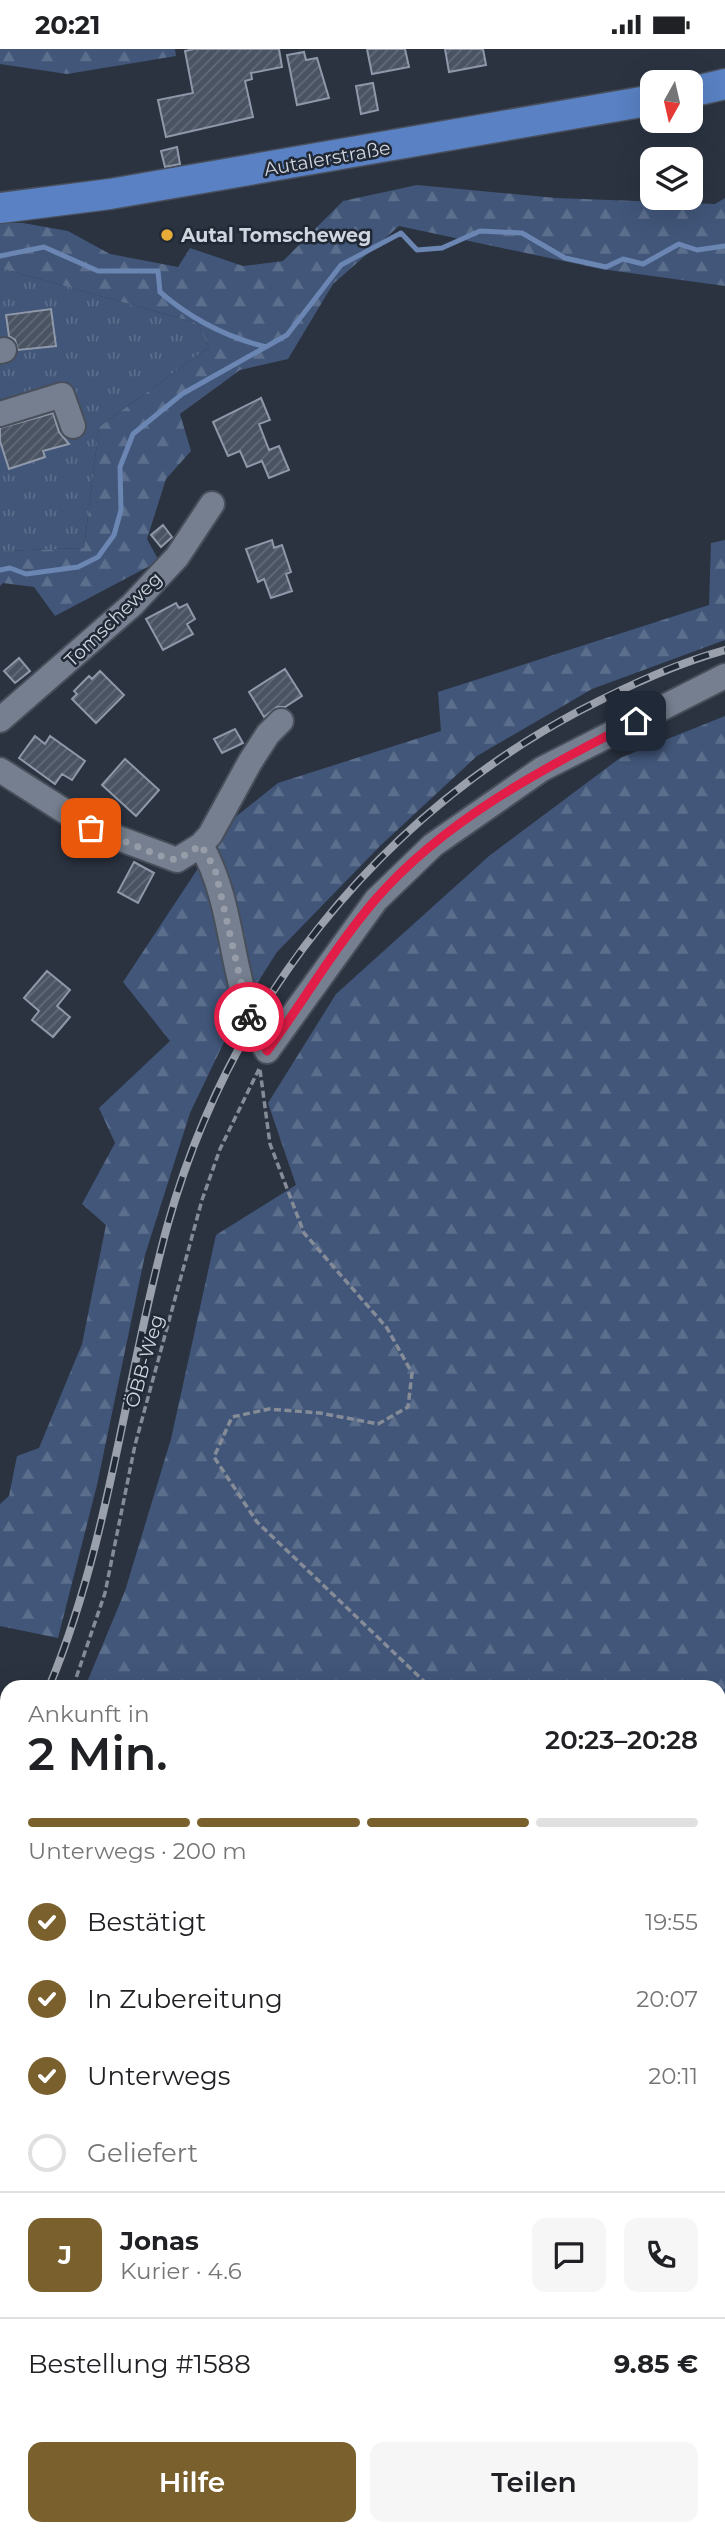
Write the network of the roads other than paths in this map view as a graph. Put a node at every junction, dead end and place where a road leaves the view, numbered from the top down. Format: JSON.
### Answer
{"nodes":[{"id":1,"x":725,"y":84,"type":"edge"},
{"id":2,"x":704,"y":89,"type":"edge"},
{"id":3,"x":640,"y":102,"type":"edge"},
{"id":4,"x":0,"y":208,"type":"edge"},
{"id":5,"x":0,"y":414,"type":"edge"},
{"id":6,"x":73,"y":426,"type":"dead end"},
{"id":7,"x":212,"y":504,"type":"dead end"},
{"id":8,"x":725,"y":676,"type":"edge"},
{"id":9,"x":0,"y":720,"type":"edge"},
{"id":10,"x":281,"y":721,"type":"dead end"},
{"id":11,"x":0,"y":770,"type":"edge"},
{"id":12,"x":201,"y":845,"type":"junction"}],
"edges":[{"from":1,"to":2,"type":"main road"},
{"from":3,"to":4,"type":"main road","name":"Autalerstraße"},
{"from":5,"to":6,"type":"lane"},
{"from":7,"to":9,"type":"lane","name":"Tomscheweg"},
{"from":8,"to":12,"type":"lane"},
{"from":10,"to":12,"type":"lane"},
{"from":11,"to":12,"type":"lane"}]}
